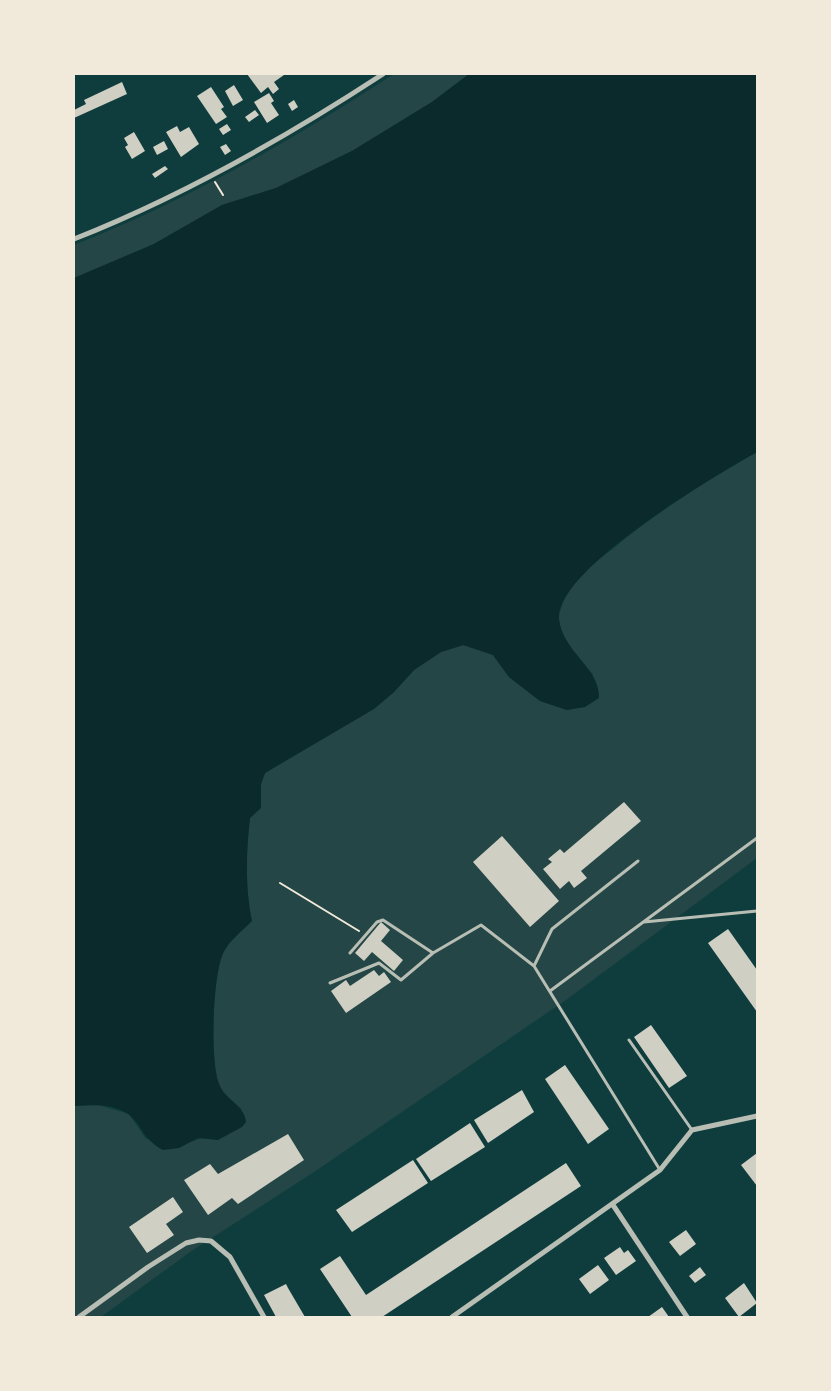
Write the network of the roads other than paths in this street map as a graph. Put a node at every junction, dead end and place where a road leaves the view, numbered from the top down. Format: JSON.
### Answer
{"nodes":[{"id":1,"x":383,"y":74,"type":"edge"},
{"id":2,"x":74,"y":239,"type":"edge"},
{"id":3,"x":757,"y":838,"type":"edge"},
{"id":4,"x":638,"y":861,"type":"dead end"},
{"id":5,"x":757,"y":911,"type":"edge"},
{"id":6,"x":643,"y":922,"type":"junction"},
{"id":7,"x":350,"y":953,"type":"dead end"},
{"id":8,"x":433,"y":953,"type":"junction"},
{"id":9,"x":534,"y":966,"type":"junction"},
{"id":10,"x":330,"y":983,"type":"dead end"},
{"id":11,"x":550,"y":991,"type":"junction"},
{"id":12,"x":629,"y":1040,"type":"dead end"},
{"id":13,"x":757,"y":1116,"type":"edge"},
{"id":14,"x":692,"y":1130,"type":"junction"},
{"id":15,"x":660,"y":1170,"type":"junction"},
{"id":16,"x":613,"y":1205,"type":"junction"},
{"id":17,"x":460,"y":1311,"type":"junction"},
{"id":18,"x":79,"y":1317,"type":"edge"},
{"id":19,"x":264,"y":1317,"type":"edge"},
{"id":20,"x":452,"y":1317,"type":"edge"},
{"id":21,"x":464,"y":1317,"type":"edge"},
{"id":22,"x":687,"y":1317,"type":"edge"}],
"edges":[{"from":1,"to":2,"type":"street"},
{"from":3,"to":6,"type":"lane"},
{"from":4,"to":9,"type":"lane"},
{"from":5,"to":6,"type":"lane"},
{"from":6,"to":11,"type":"lane"},
{"from":7,"to":8,"type":"lane"},
{"from":8,"to":9,"type":"lane"},
{"from":8,"to":10,"type":"lane"},
{"from":9,"to":11,"type":"lane"},
{"from":11,"to":15,"type":"lane"},
{"from":12,"to":14,"type":"lane"},
{"from":13,"to":14,"type":"street"},
{"from":14,"to":15,"type":"street"},
{"from":15,"to":16,"type":"street"},
{"from":16,"to":17,"type":"street"},
{"from":16,"to":22,"type":"street"},
{"from":17,"to":20,"type":"street"},
{"from":17,"to":21,"type":"street"},
{"from":18,"to":19,"type":"street"}]}
